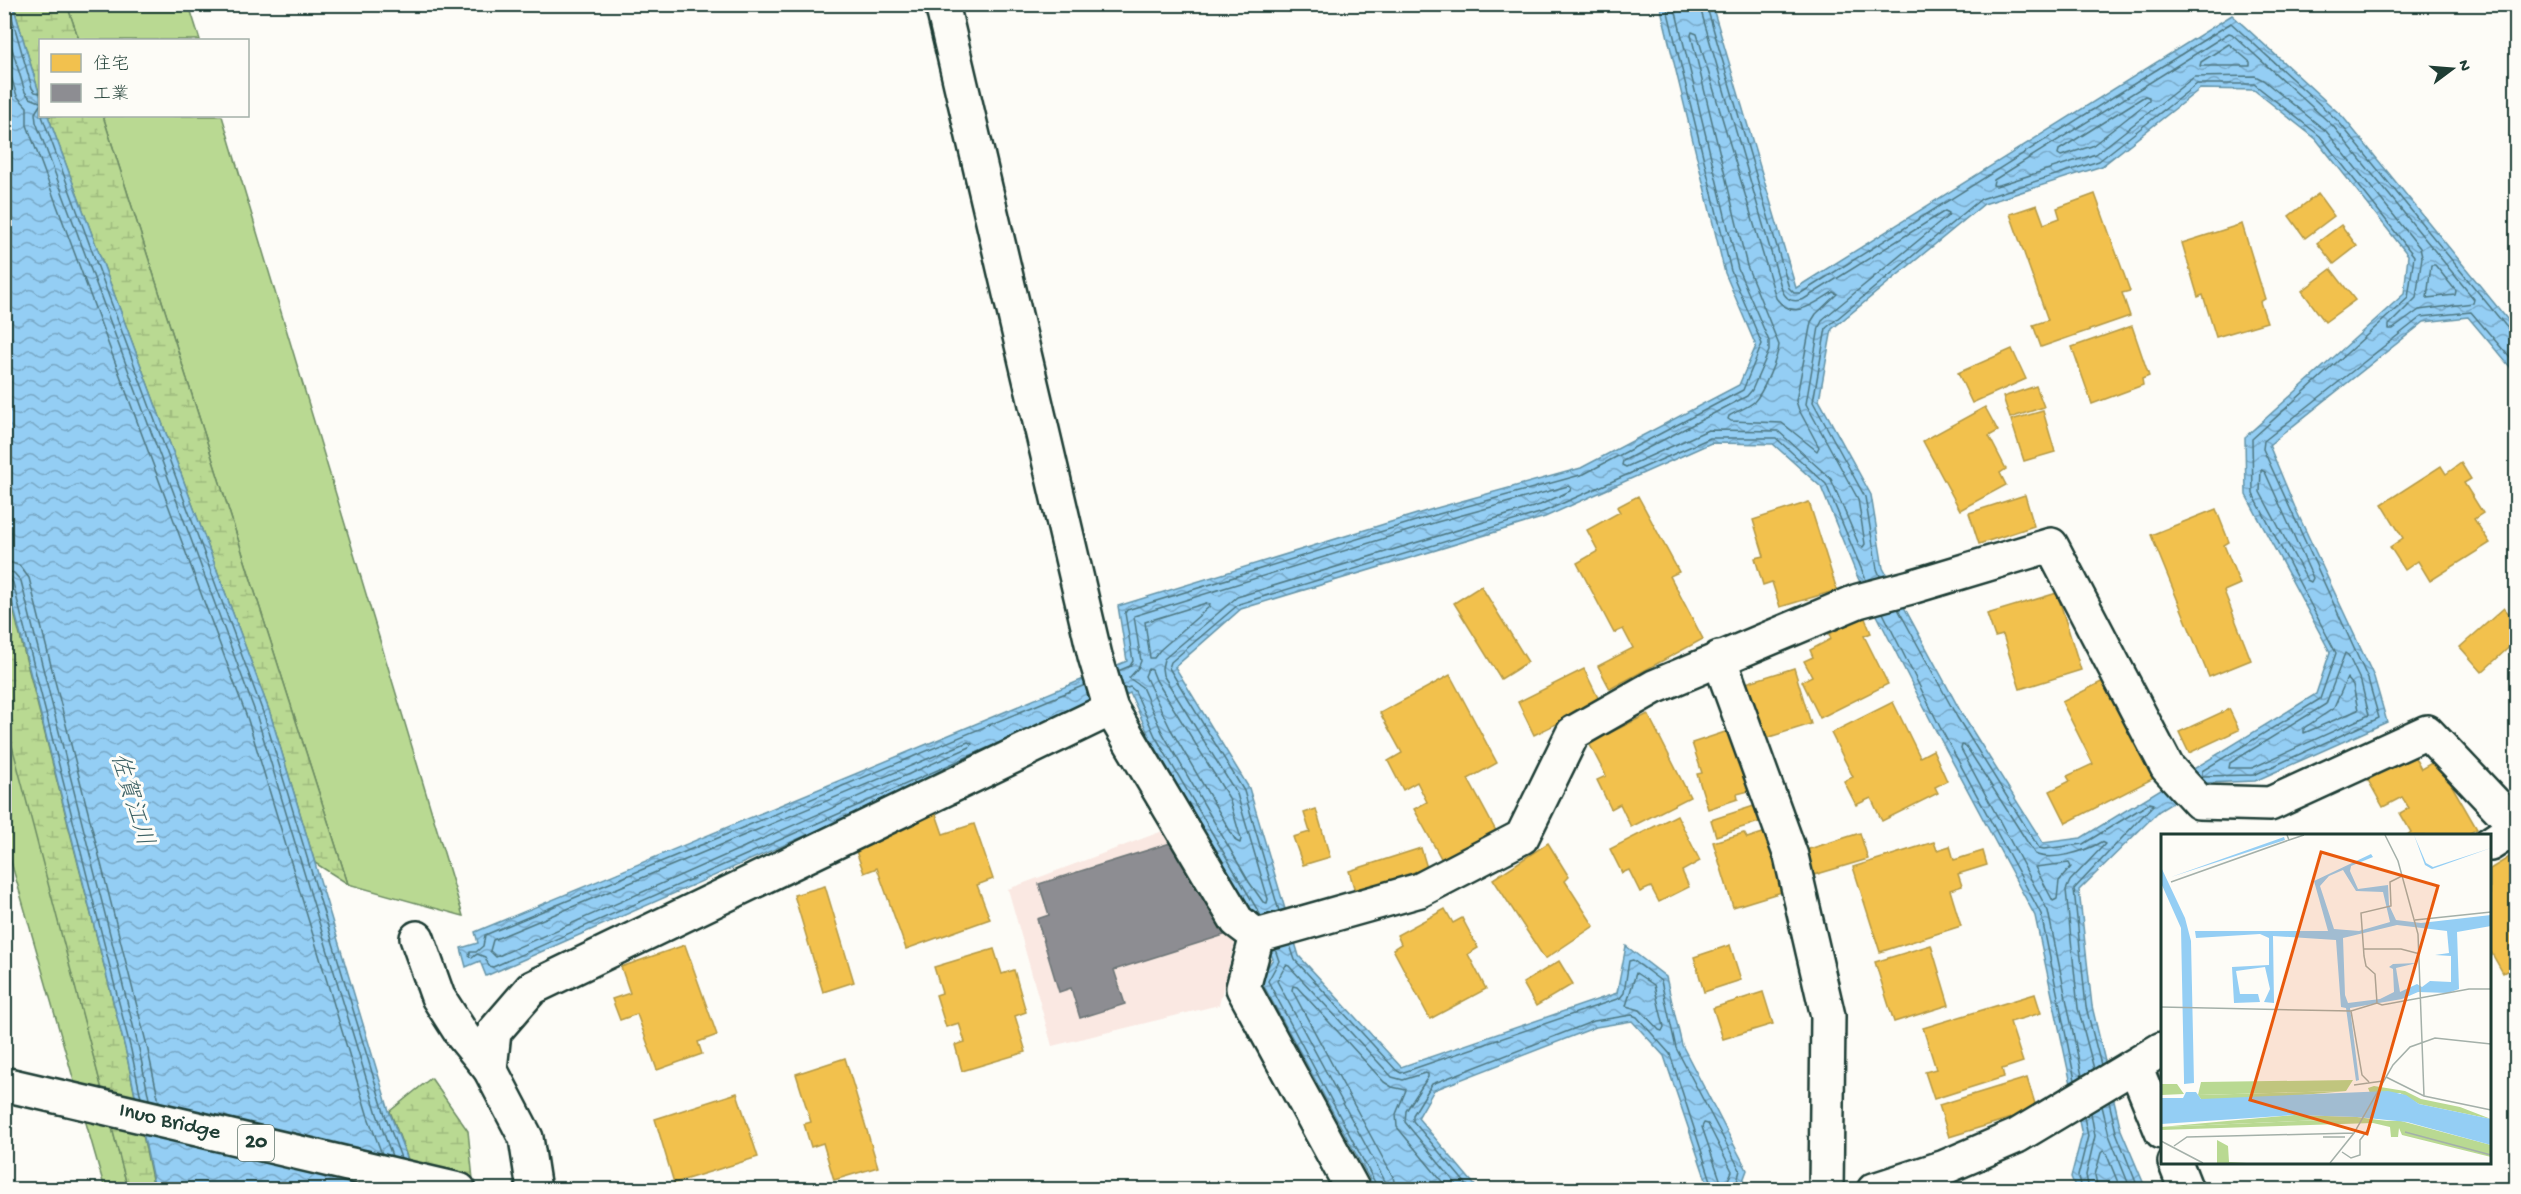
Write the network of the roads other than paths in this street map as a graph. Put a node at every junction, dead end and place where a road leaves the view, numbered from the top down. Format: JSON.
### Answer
{"nodes":[{"id":1,"x":942,"y":4,"type":"edge"},
{"id":2,"x":1719,"y":658,"type":"junction"},
{"id":3,"x":1111,"y":709,"type":"junction"},
{"id":4,"x":2517,"y":826,"type":"edge"},
{"id":5,"x":2491,"y":842,"type":"edge"},
{"id":6,"x":1257,"y":936,"type":"junction"},
{"id":7,"x":417,"y":938,"type":"dead end"},
{"id":8,"x":2149,"y":1057,"type":"edge"},
{"id":9,"x":490,"y":1069,"type":"junction"},
{"id":10,"x":4,"y":1084,"type":"edge"},
{"id":11,"x":2161,"y":1121,"type":"edge"},
{"id":12,"x":2176,"y":1164,"type":"edge"},
{"id":13,"x":459,"y":1190,"type":"edge"},
{"id":14,"x":534,"y":1190,"type":"edge"},
{"id":15,"x":1353,"y":1190,"type":"edge"},
{"id":16,"x":1826,"y":1190,"type":"edge"},
{"id":17,"x":1874,"y":1190,"type":"edge"},
{"id":18,"x":2186,"y":1190,"type":"edge"}],
"edges":[{"from":1,"to":3,"type":"street"},
{"from":2,"to":4,"type":"street"},
{"from":2,"to":6,"type":"street"},
{"from":2,"to":16,"type":"street"},
{"from":3,"to":6,"type":"street"},
{"from":3,"to":9,"type":"street"},
{"from":4,"to":5,"type":"street"},
{"from":6,"to":15,"type":"street"},
{"from":7,"to":9,"type":"street"},
{"from":8,"to":11,"type":"street"},
{"from":8,"to":17,"type":"street"},
{"from":9,"to":14,"type":"street"},
{"from":10,"to":13,"type":"street","name":"Inuo Bridge","number":"20"},
{"from":12,"to":18,"type":"street"}]}
